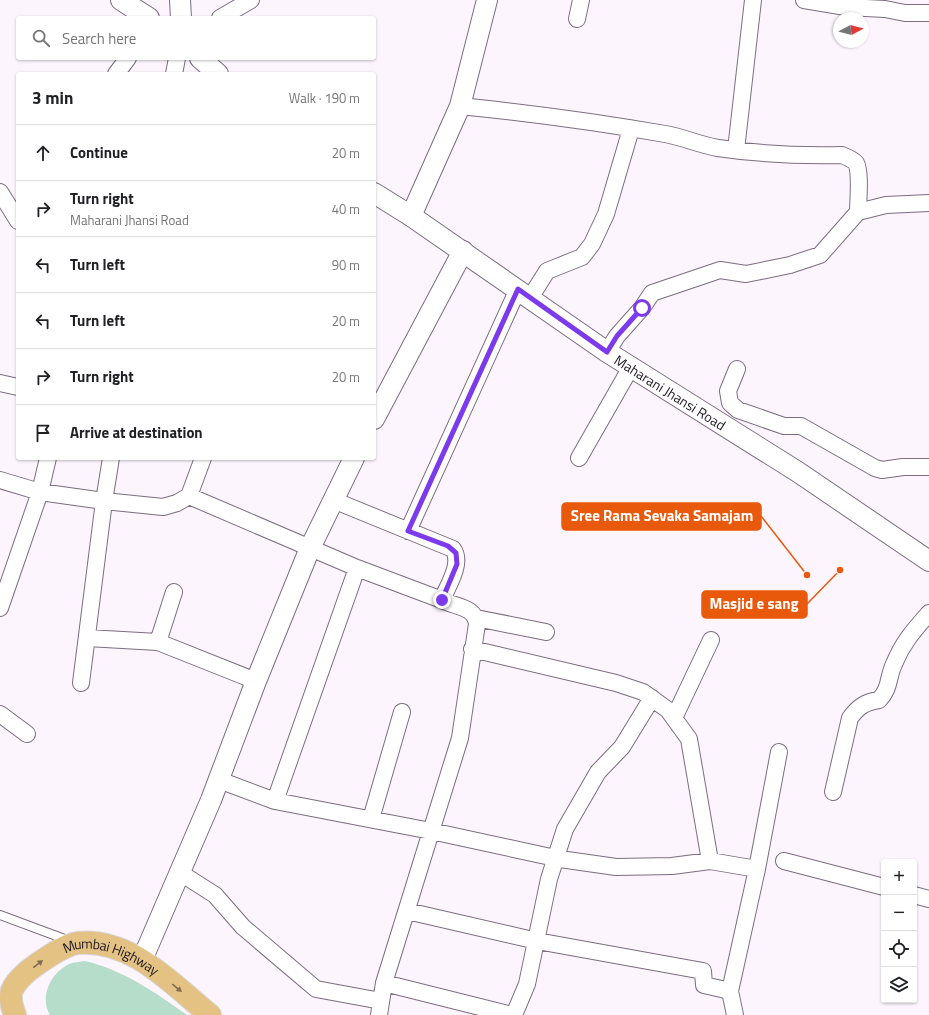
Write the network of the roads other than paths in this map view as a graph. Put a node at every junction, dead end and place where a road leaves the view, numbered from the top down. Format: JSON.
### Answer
{"nodes":[{"id":1,"x":120,"y":0,"type":"edge"},
{"id":2,"x":180,"y":0,"type":"edge"},
{"id":3,"x":251,"y":0,"type":"edge"},
{"id":4,"x":487,"y":0,"type":"edge"},
{"id":5,"x":581,"y":0,"type":"edge"},
{"id":6,"x":753,"y":0,"type":"edge"},
{"id":7,"x":804,"y":0,"type":"edge"},
{"id":8,"x":929,"y":13,"type":"edge"},
{"id":9,"x":146,"y":16,"type":"edge"},
{"id":10,"x":181,"y":16,"type":"edge"},
{"id":11,"x":223,"y":16,"type":"edge"},
{"id":12,"x":577,"y":19,"type":"dead end"},
{"id":13,"x":126,"y":60,"type":"edge"},
{"id":14,"x":177,"y":60,"type":"edge"},
{"id":15,"x":202,"y":60,"type":"edge"},
{"id":16,"x":118,"y":72,"type":"edge"},
{"id":17,"x":174,"y":72,"type":"edge"},
{"id":18,"x":216,"y":72,"type":"edge"},
{"id":19,"x":460,"y":106,"type":"junction"},
{"id":20,"x":631,"y":129,"type":"junction"},
{"id":21,"x":736,"y":150,"type":"junction"},
{"id":22,"x":0,"y":192,"type":"edge"},
{"id":23,"x":376,"y":194,"type":"edge"},
{"id":24,"x":929,"y":203,"type":"edge"},
{"id":25,"x":858,"y":212,"type":"junction"},
{"id":26,"x":411,"y":216,"type":"junction"},
{"id":27,"x":16,"y":218,"type":"edge"},
{"id":28,"x":463,"y":252,"type":"junction"},
{"id":29,"x":524,"y":293,"type":"junction"},
{"id":30,"x":607,"y":352,"type":"junction"},
{"id":31,"x":631,"y":367,"type":"junction"},
{"id":32,"x":737,"y":369,"type":"dead end"},
{"id":33,"x":0,"y":383,"type":"edge"},
{"id":34,"x":16,"y":387,"type":"edge"},
{"id":35,"x":376,"y":415,"type":"edge"},
{"id":36,"x":579,"y":458,"type":"dead end"},
{"id":37,"x":48,"y":460,"type":"edge"},
{"id":38,"x":111,"y":460,"type":"edge"},
{"id":39,"x":202,"y":460,"type":"edge"},
{"id":40,"x":353,"y":460,"type":"edge"},
{"id":41,"x":929,"y":468,"type":"edge"},
{"id":42,"x":0,"y":480,"type":"edge"},
{"id":43,"x":40,"y":492,"type":"junction"},
{"id":44,"x":189,"y":496,"type":"junction"},
{"id":45,"x":333,"y":500,"type":"junction"},
{"id":46,"x":104,"y":501,"type":"junction"},
{"id":47,"x":408,"y":531,"type":"junction"},
{"id":48,"x":310,"y":548,"type":"junction"},
{"id":49,"x":929,"y":561,"type":"edge"},
{"id":50,"x":357,"y":568,"type":"junction"},
{"id":51,"x":174,"y":592,"type":"dead end"},
{"id":52,"x":442,"y":600,"type":"junction"},
{"id":53,"x":0,"y":608,"type":"edge"},
{"id":54,"x":929,"y":613,"type":"edge"},
{"id":55,"x":476,"y":618,"type":"junction"},
{"id":56,"x":546,"y":632,"type":"dead end"},
{"id":57,"x":87,"y":638,"type":"junction"},
{"id":58,"x":711,"y":640,"type":"dead end"},
{"id":59,"x":158,"y":642,"type":"junction"},
{"id":60,"x":472,"y":649,"type":"junction"},
{"id":61,"x":256,"y":681,"type":"junction"},
{"id":62,"x":81,"y":682,"type":"dead end"},
{"id":63,"x":652,"y":698,"type":"junction"},
{"id":64,"x":402,"y":712,"type":"dead end"},
{"id":65,"x":0,"y":714,"type":"edge"},
{"id":66,"x":674,"y":718,"type":"junction"},
{"id":67,"x":27,"y":734,"type":"dead end"},
{"id":68,"x":779,"y":752,"type":"dead end"},
{"id":69,"x":219,"y":780,"type":"junction"},
{"id":70,"x":833,"y":792,"type":"dead end"},
{"id":71,"x":275,"y":800,"type":"junction"},
{"id":72,"x":371,"y":819,"type":"junction"},
{"id":73,"x":431,"y":831,"type":"junction"},
{"id":74,"x":555,"y":857,"type":"junction"},
{"id":75,"x":710,"y":861,"type":"junction"},
{"id":76,"x":784,"y":861,"type":"dead end"},
{"id":77,"x":756,"y":869,"type":"junction"},
{"id":78,"x":179,"y":872,"type":"junction"},
{"id":79,"x":881,"y":886,"type":"edge"},
{"id":80,"x":917,"y":896,"type":"edge"},
{"id":81,"x":929,"y":899,"type":"edge"},
{"id":82,"x":407,"y":911,"type":"junction"},
{"id":83,"x":0,"y":915,"type":"edge"},
{"id":84,"x":537,"y":941,"type":"junction"},
{"id":85,"x":77,"y":943,"type":"junction"},
{"id":86,"x":142,"y":960,"type":"junction"},
{"id":87,"x":384,"y":983,"type":"junction"},
{"id":88,"x":5,"y":989,"type":"edge"},
{"id":89,"x":730,"y":991,"type":"junction"},
{"id":90,"x":380,"y":1008,"type":"edge"},
{"id":91,"x":15,"y":1015,"type":"edge"},
{"id":92,"x":210,"y":1015,"type":"edge"},
{"id":93,"x":513,"y":1015,"type":"edge"},
{"id":94,"x":735,"y":1015,"type":"edge"}],
"edges":[{"from":1,"to":9,"type":"street"},
{"from":2,"to":10,"type":"street"},
{"from":3,"to":11,"type":"street"},
{"from":4,"to":19,"type":"street"},
{"from":5,"to":12,"type":"street"},
{"from":6,"to":21,"type":"street"},
{"from":7,"to":8,"type":"street"},
{"from":13,"to":16,"type":"street"},
{"from":14,"to":17,"type":"street"},
{"from":15,"to":18,"type":"street"},
{"from":19,"to":20,"type":"street"},
{"from":19,"to":26,"type":"street"},
{"from":20,"to":21,"type":"street"},
{"from":20,"to":29,"type":"street"},
{"from":21,"to":25,"type":"street"},
{"from":22,"to":27,"type":"street"},
{"from":23,"to":26,"type":"street","name":"Maharani Jhansi Road"},
{"from":24,"to":25,"type":"street"},
{"from":25,"to":30,"type":"street"},
{"from":26,"to":28,"type":"street","name":"Maharani Jhansi Road"},
{"from":28,"to":29,"type":"street","name":"Maharani Jhansi Road"},
{"from":28,"to":35,"type":"street"},
{"from":29,"to":30,"type":"street","name":"Maharani Jhansi Road"},
{"from":29,"to":47,"type":"street"},
{"from":30,"to":31,"type":"street","name":"Maharani Jhansi Road"},
{"from":31,"to":36,"type":"street"},
{"from":31,"to":49,"type":"street","name":"Maharani Jhansi Road"},
{"from":32,"to":41,"type":"street"},
{"from":33,"to":34,"type":"street"},
{"from":37,"to":43,"type":"street"},
{"from":38,"to":46,"type":"street"},
{"from":39,"to":44,"type":"street"},
{"from":40,"to":45,"type":"street"},
{"from":42,"to":43,"type":"street"},
{"from":43,"to":46,"type":"street"},
{"from":43,"to":53,"type":"street"},
{"from":44,"to":46,"type":"street"},
{"from":44,"to":48,"type":"street"},
{"from":45,"to":47,"type":"street"},
{"from":45,"to":48,"type":"street"},
{"from":46,"to":57,"type":"street"},
{"from":47,"to":52,"type":"street"},
{"from":48,"to":50,"type":"street"},
{"from":48,"to":61,"type":"street"},
{"from":50,"to":52,"type":"street"},
{"from":50,"to":71,"type":"street"},
{"from":51,"to":59,"type":"street"},
{"from":52,"to":55,"type":"street"},
{"from":54,"to":70,"type":"street"},
{"from":55,"to":56,"type":"street"},
{"from":55,"to":60,"type":"street"},
{"from":57,"to":59,"type":"street"},
{"from":57,"to":62,"type":"street"},
{"from":58,"to":66,"type":"street"},
{"from":59,"to":61,"type":"street"},
{"from":60,"to":63,"type":"street"},
{"from":60,"to":73,"type":"street"},
{"from":61,"to":69,"type":"street"},
{"from":63,"to":66,"type":"street"},
{"from":63,"to":74,"type":"street"},
{"from":64,"to":72,"type":"street"},
{"from":65,"to":67,"type":"street"},
{"from":66,"to":75,"type":"street"},
{"from":68,"to":77,"type":"street"},
{"from":69,"to":71,"type":"street"},
{"from":69,"to":78,"type":"street"},
{"from":71,"to":72,"type":"street"},
{"from":72,"to":73,"type":"street"},
{"from":73,"to":74,"type":"street"},
{"from":73,"to":82,"type":"street"},
{"from":74,"to":75,"type":"street"},
{"from":74,"to":84,"type":"street"},
{"from":75,"to":77,"type":"street"},
{"from":76,"to":79,"type":"street"},
{"from":77,"to":89,"type":"street"},
{"from":78,"to":86,"type":"street"},
{"from":78,"to":90,"type":"street"},
{"from":80,"to":81,"type":"street"},
{"from":82,"to":84,"type":"street"},
{"from":82,"to":87,"type":"street"},
{"from":83,"to":85,"type":"lane"},
{"from":84,"to":89,"type":"street"},
{"from":84,"to":93,"type":"street"},
{"from":85,"to":86,"type":"highway","name":"Mumbai Highway"},
{"from":88,"to":85,"type":"highway","name":"Mumbai Highway","one_way":true},
{"from":86,"to":92,"type":"highway","name":"Mumbai Highway","one_way":true},
{"from":87,"to":90,"type":"street"},
{"from":87,"to":93,"type":"street"},
{"from":88,"to":91,"type":"highway","name":"Mumbai Highway"},
{"from":89,"to":94,"type":"street"}]}
